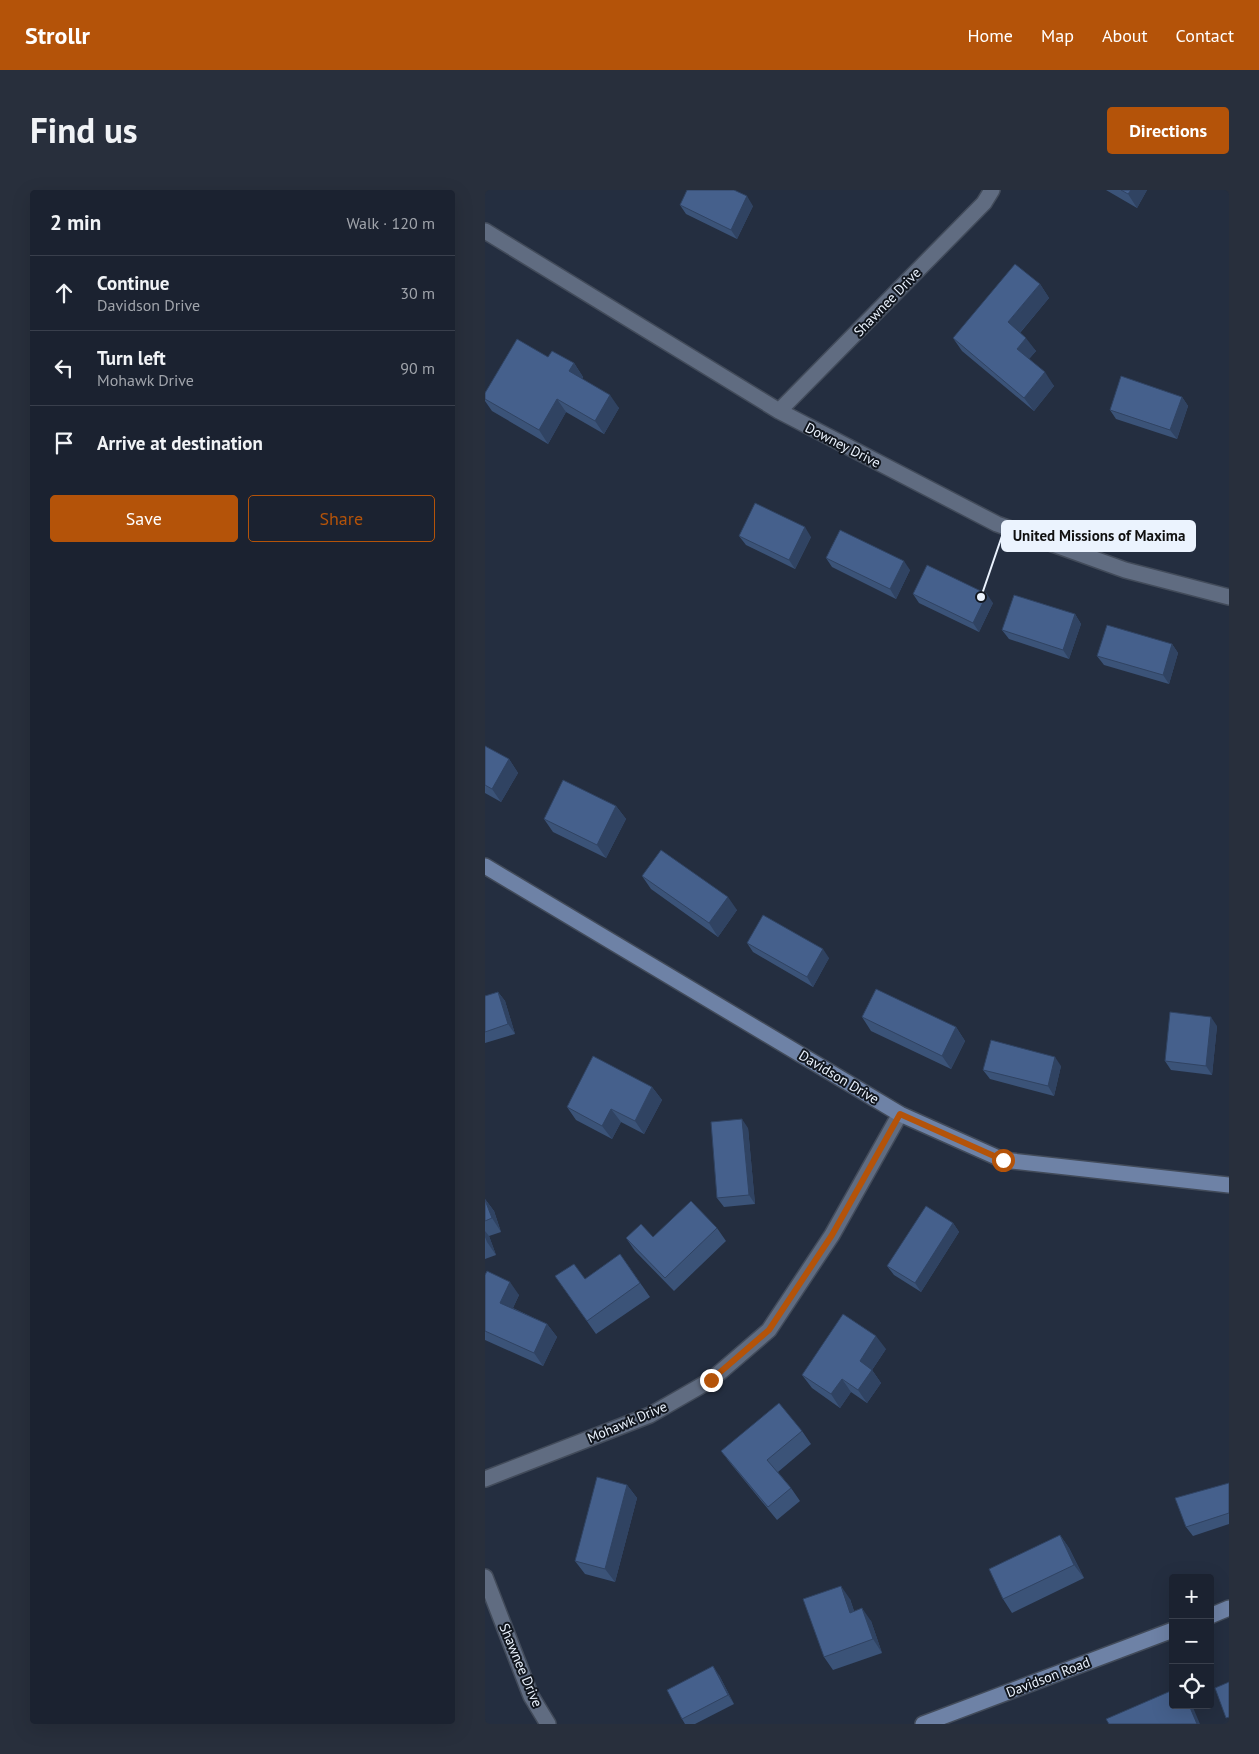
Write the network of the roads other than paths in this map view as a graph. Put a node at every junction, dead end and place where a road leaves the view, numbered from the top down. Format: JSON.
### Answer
{"nodes":[{"id":1,"x":992,"y":190,"type":"edge"},
{"id":2,"x":485,"y":231,"type":"edge"},
{"id":3,"x":779,"y":411,"type":"junction"},
{"id":4,"x":1229,"y":597,"type":"edge"},
{"id":5,"x":485,"y":866,"type":"edge"},
{"id":6,"x":900,"y":1114,"type":"junction"},
{"id":7,"x":1229,"y":1186,"type":"edge"},
{"id":8,"x":485,"y":1479,"type":"edge"},
{"id":9,"x":485,"y":1577,"type":"edge"},
{"id":10,"x":1229,"y":1608,"type":"edge"},
{"id":11,"x":1214,"y":1614,"type":"edge"},
{"id":12,"x":1169,"y":1632,"type":"edge"},
{"id":13,"x":548,"y":1724,"type":"edge"},
{"id":14,"x":923,"y":1724,"type":"edge"}],
"edges":[{"from":1,"to":3,"type":"street","name":"Shawnee Drive"},
{"from":2,"to":3,"type":"street","name":"Downey Drive"},
{"from":3,"to":4,"type":"street","name":"Downey Drive"},
{"from":5,"to":6,"type":"street","name":"Davidson Drive"},
{"from":6,"to":7,"type":"street","name":"Davidson Drive"},
{"from":6,"to":8,"type":"street","name":"Mohawk Drive"},
{"from":9,"to":13,"type":"street","name":"Shawnee Drive"},
{"from":10,"to":11,"type":"street"},
{"from":12,"to":14,"type":"street","name":"Davidson Road"}]}
